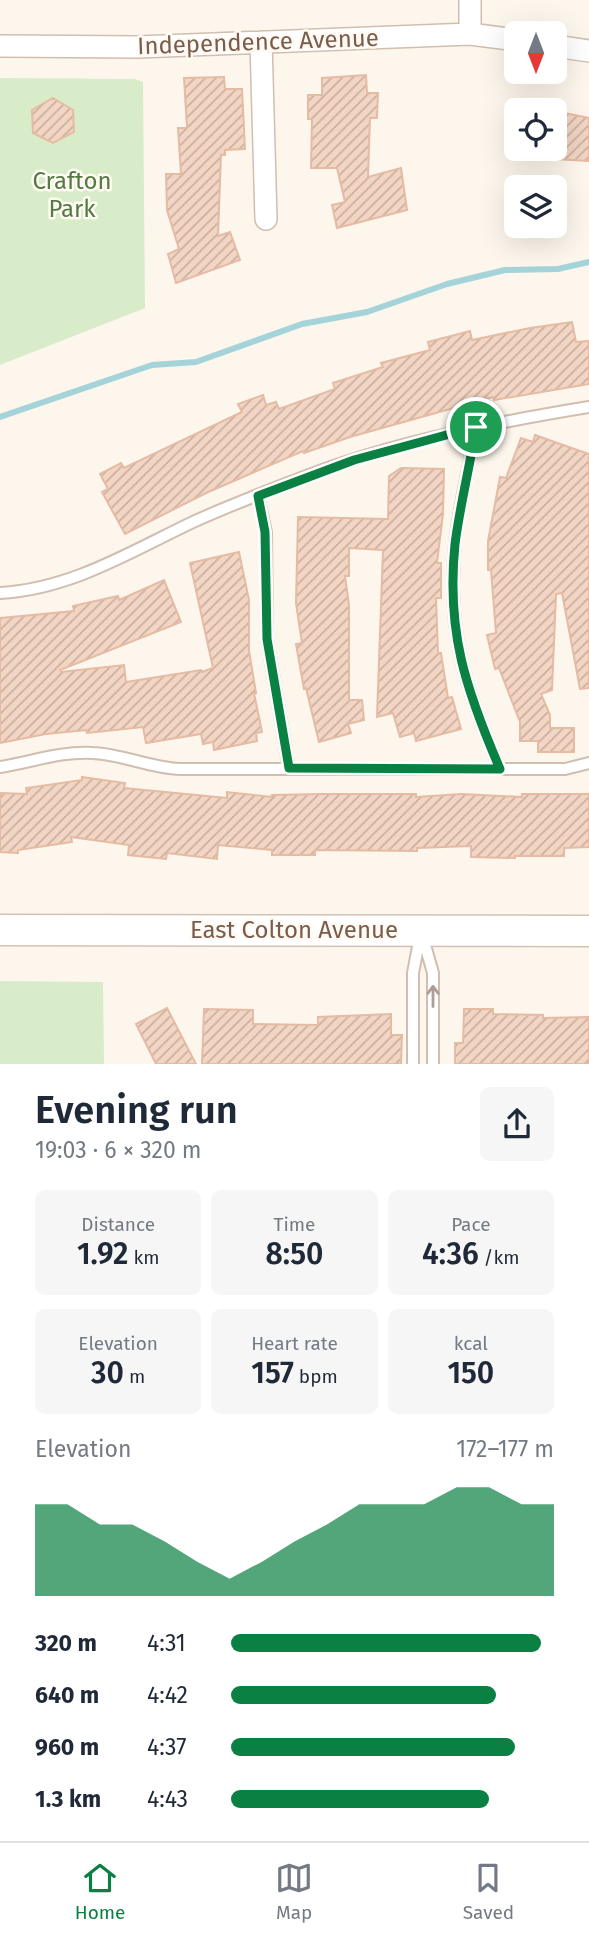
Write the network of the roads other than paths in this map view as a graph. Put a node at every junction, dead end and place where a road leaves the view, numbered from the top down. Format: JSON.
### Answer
{"nodes":[{"id":1,"x":470,"y":0,"type":"edge"},
{"id":2,"x":470,"y":34,"type":"junction"},
{"id":3,"x":504,"y":38,"type":"edge"},
{"id":4,"x":261,"y":42,"type":"junction"},
{"id":5,"x":0,"y":46,"type":"edge"},
{"id":6,"x":567,"y":48,"type":"edge"},
{"id":7,"x":589,"y":51,"type":"edge"},
{"id":8,"x":266,"y":219,"type":"dead end"},
{"id":9,"x":589,"y":407,"type":"edge"},
{"id":10,"x":476,"y":427,"type":"junction"},
{"id":11,"x":258,"y":496,"type":"junction"},
{"id":12,"x":0,"y":593,"type":"edge"},
{"id":13,"x":589,"y":764,"type":"edge"},
{"id":14,"x":0,"y":767,"type":"edge"},
{"id":15,"x":289,"y":768,"type":"junction"},
{"id":16,"x":500,"y":769,"type":"junction"},
{"id":17,"x":0,"y":930,"type":"edge"},
{"id":18,"x":421,"y":931,"type":"junction"},
{"id":19,"x":589,"y":931,"type":"edge"},
{"id":20,"x":413,"y":1064,"type":"edge"},
{"id":21,"x":433,"y":1064,"type":"edge"}],
"edges":[{"from":1,"to":2,"type":"street"},
{"from":2,"to":3,"type":"street","name":"Independence Avenue"},
{"from":2,"to":4,"type":"street","name":"Independence Avenue"},
{"from":4,"to":5,"type":"street","name":"Independence Avenue"},
{"from":4,"to":8,"type":"street"},
{"from":6,"to":7,"type":"street"},
{"from":9,"to":10,"type":"lane"},
{"from":10,"to":11,"type":"lane"},
{"from":10,"to":16,"type":"lane"},
{"from":11,"to":12,"type":"lane"},
{"from":11,"to":15,"type":"lane"},
{"from":13,"to":16,"type":"lane"},
{"from":14,"to":15,"type":"lane"},
{"from":15,"to":16,"type":"lane"},
{"from":17,"to":18,"type":"street","name":"East Colton Avenue"},
{"from":18,"to":19,"type":"street","name":"East Colton Avenue"},
{"from":18,"to":20,"type":"lane"},
{"from":21,"to":18,"type":"lane","one_way":true}]}
